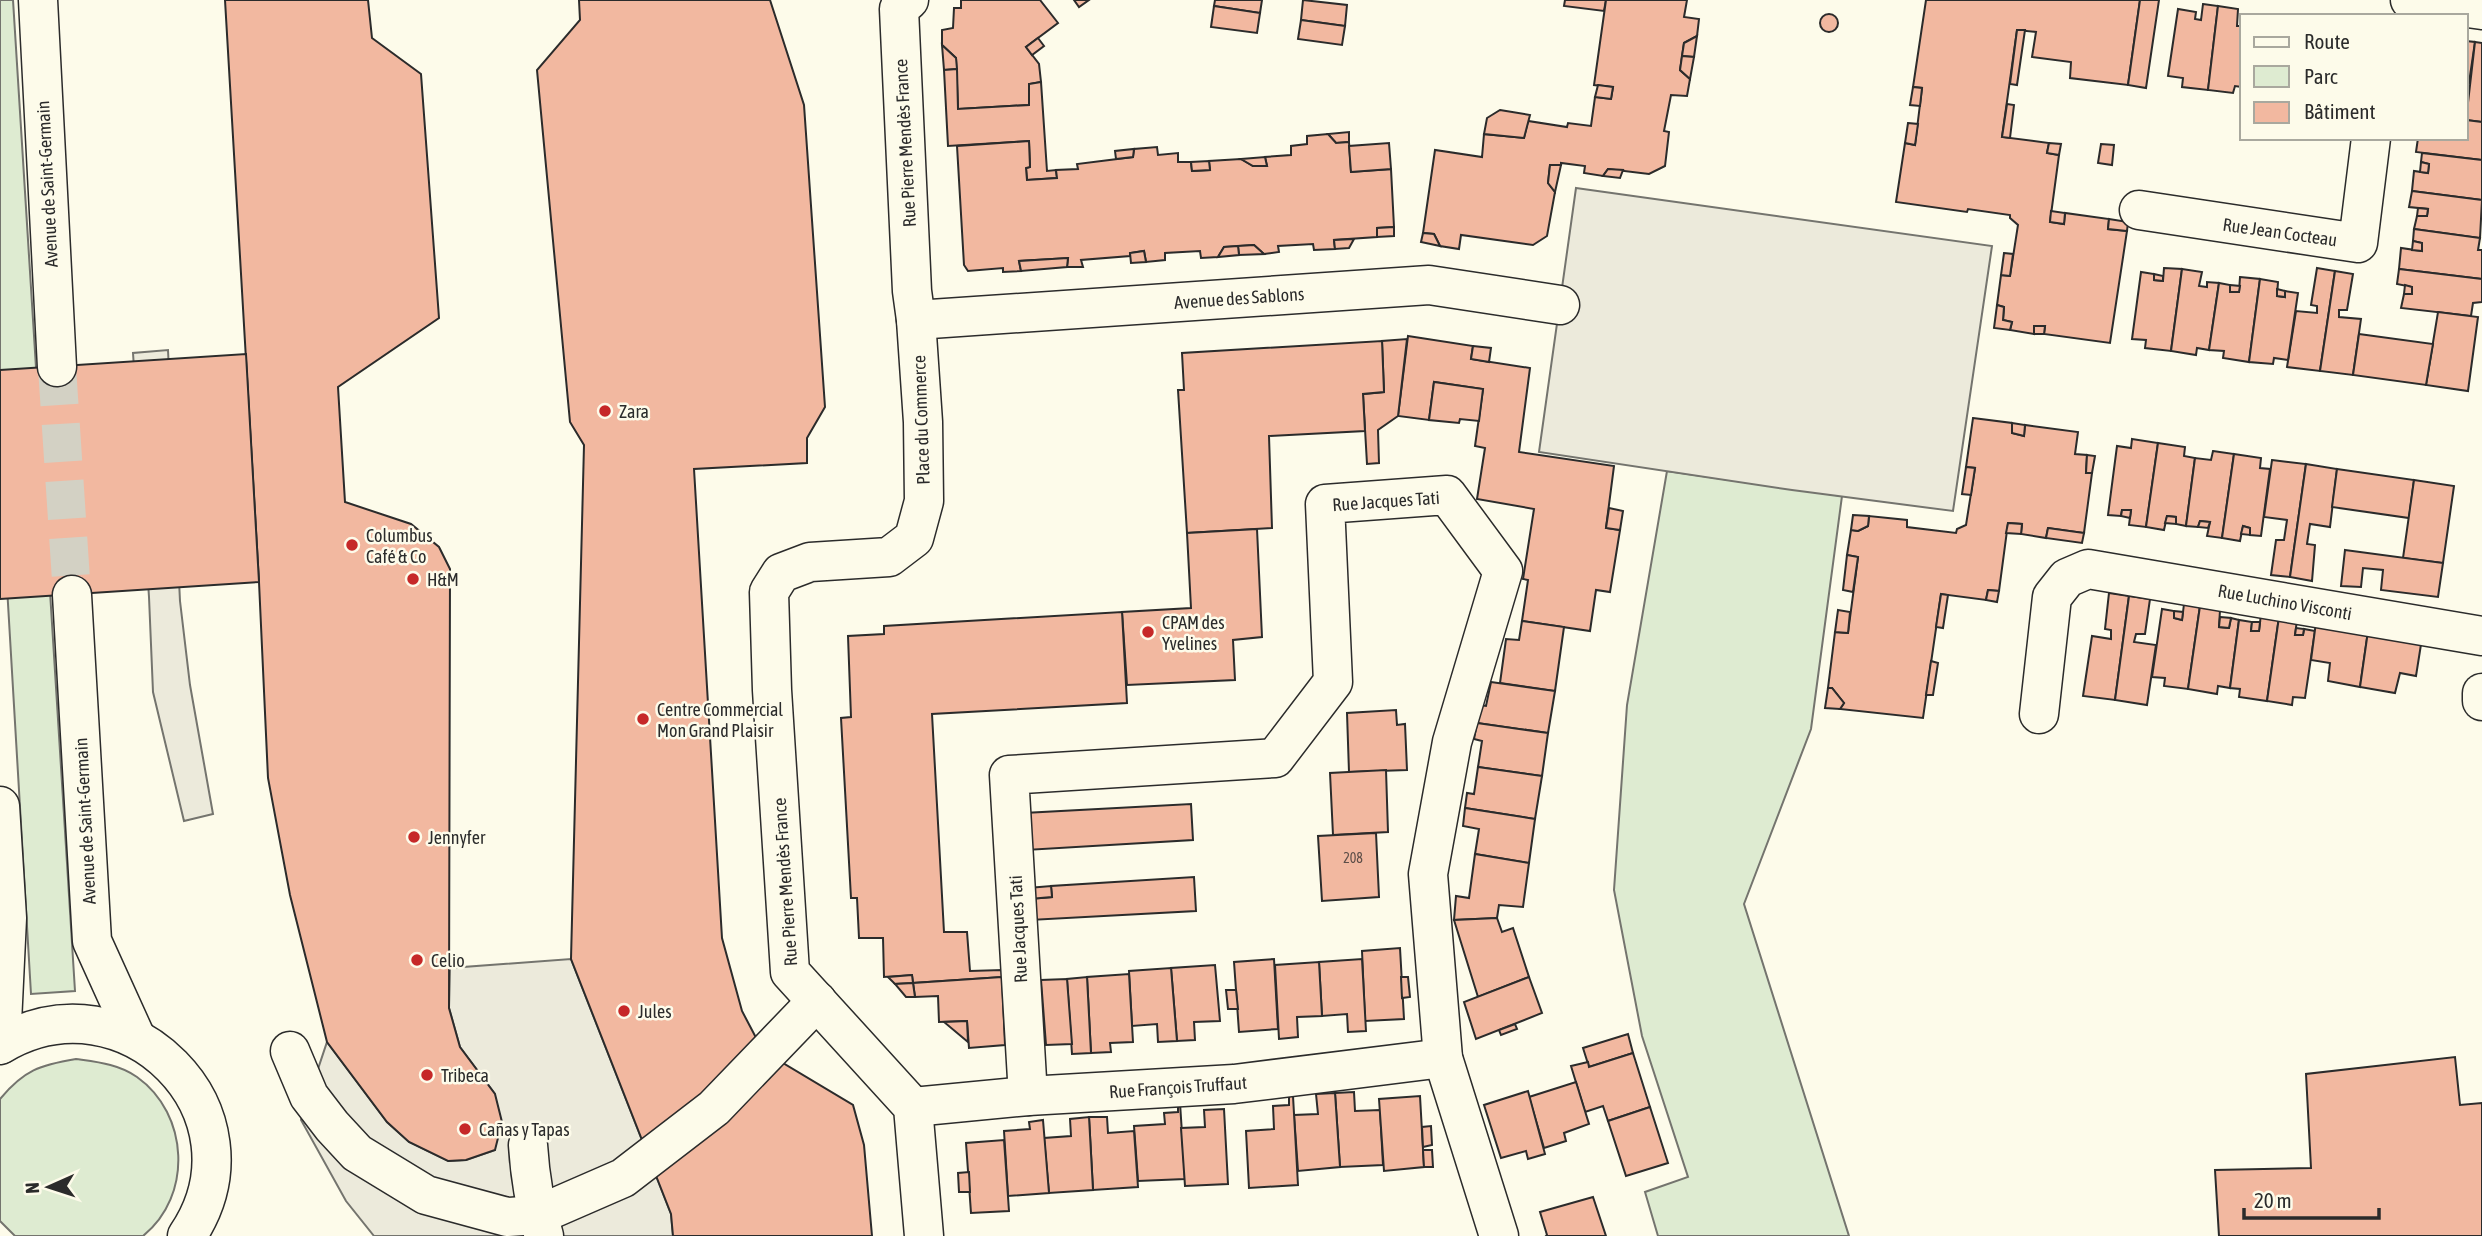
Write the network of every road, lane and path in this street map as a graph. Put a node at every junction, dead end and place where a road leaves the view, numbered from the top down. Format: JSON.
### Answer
{"nodes":[{"id":1,"x":38,"y":0,"type":"edge"},
{"id":2,"x":909,"y":0,"type":"edge"},
{"id":3,"x":2410,"y":0,"type":"edge"},
{"id":4,"x":2482,"y":10,"type":"edge"},
{"id":5,"x":2371,"y":140,"type":"edge"},
{"id":6,"x":2139,"y":210,"type":"dead end"},
{"id":7,"x":1560,"y":305,"type":"dead end"},
{"id":8,"x":914,"y":306,"type":"junction"},
{"id":9,"x":57,"y":367,"type":"tunnel mouth"},
{"id":10,"x":72,"y":595,"type":"tunnel mouth"},
{"id":11,"x":2482,"y":636,"type":"edge"},
{"id":12,"x":772,"y":690,"type":"joint"},
{"id":13,"x":2482,"y":693,"type":"edge"},
{"id":14,"x":2482,"y":701,"type":"edge"},
{"id":15,"x":2039,"y":714,"type":"dead end"},
{"id":16,"x":0,"y":806,"type":"edge"},
{"id":17,"x":817,"y":1001,"type":"junction"},
{"id":18,"x":136,"y":1038,"type":"junction"},
{"id":19,"x":1,"y":1044,"type":"edge"},
{"id":20,"x":290,"y":1051,"type":"dead end"},
{"id":21,"x":1443,"y":1058,"type":"junction"},
{"id":22,"x":1028,"y":1096,"type":"junction"},
{"id":23,"x":913,"y":1107,"type":"junction"},
{"id":24,"x":528,"y":1145,"type":"dead end"},
{"id":25,"x":541,"y":1225,"type":"edge"},
{"id":26,"x":187,"y":1236,"type":"edge"},
{"id":27,"x":924,"y":1236,"type":"edge"},
{"id":28,"x":1499,"y":1236,"type":"edge"}],
"edges":[{"from":1,"to":9,"type":"street","name":"Avenue de Saint-Germain"},
{"from":2,"to":8,"type":"street","name":"Rue Pierre Mendès France"},
{"from":3,"to":4,"type":"street"},
{"from":5,"to":6,"type":"street","name":"Rue Jean Cocteau"},
{"from":7,"to":8,"type":"street","name":"Avenue des Sablons"},
{"from":8,"to":12,"type":"street","name":"Place du Commerce"},
{"from":10,"to":18,"type":"street","name":"Avenue de Saint-Germain"},
{"from":11,"to":15,"type":"street","name":"Rue Luchino Visconti"},
{"from":12,"to":17,"type":"street","name":"Rue Pierre Mendès France"},
{"from":13,"to":14,"type":"street"},
{"from":16,"to":19,"type":"street"},
{"from":17,"to":23,"type":"street","name":"Rue Pierre Mendès France"},
{"from":17,"to":25,"type":"street"},
{"from":18,"to":19,"type":"street"},
{"from":18,"to":26,"type":"street"},
{"from":20,"to":25,"type":"street"},
{"from":21,"to":22,"type":"street","name":"Rue François Truffaut"},
{"from":21,"to":22,"type":"street","name":"Rue Jacques Tati"},
{"from":21,"to":28,"type":"street","name":"Rue Jacques Tati"},
{"from":22,"to":23,"type":"street","name":"Rue François Truffaut"},
{"from":23,"to":27,"type":"street"},
{"from":24,"to":25,"type":"street"}]}
